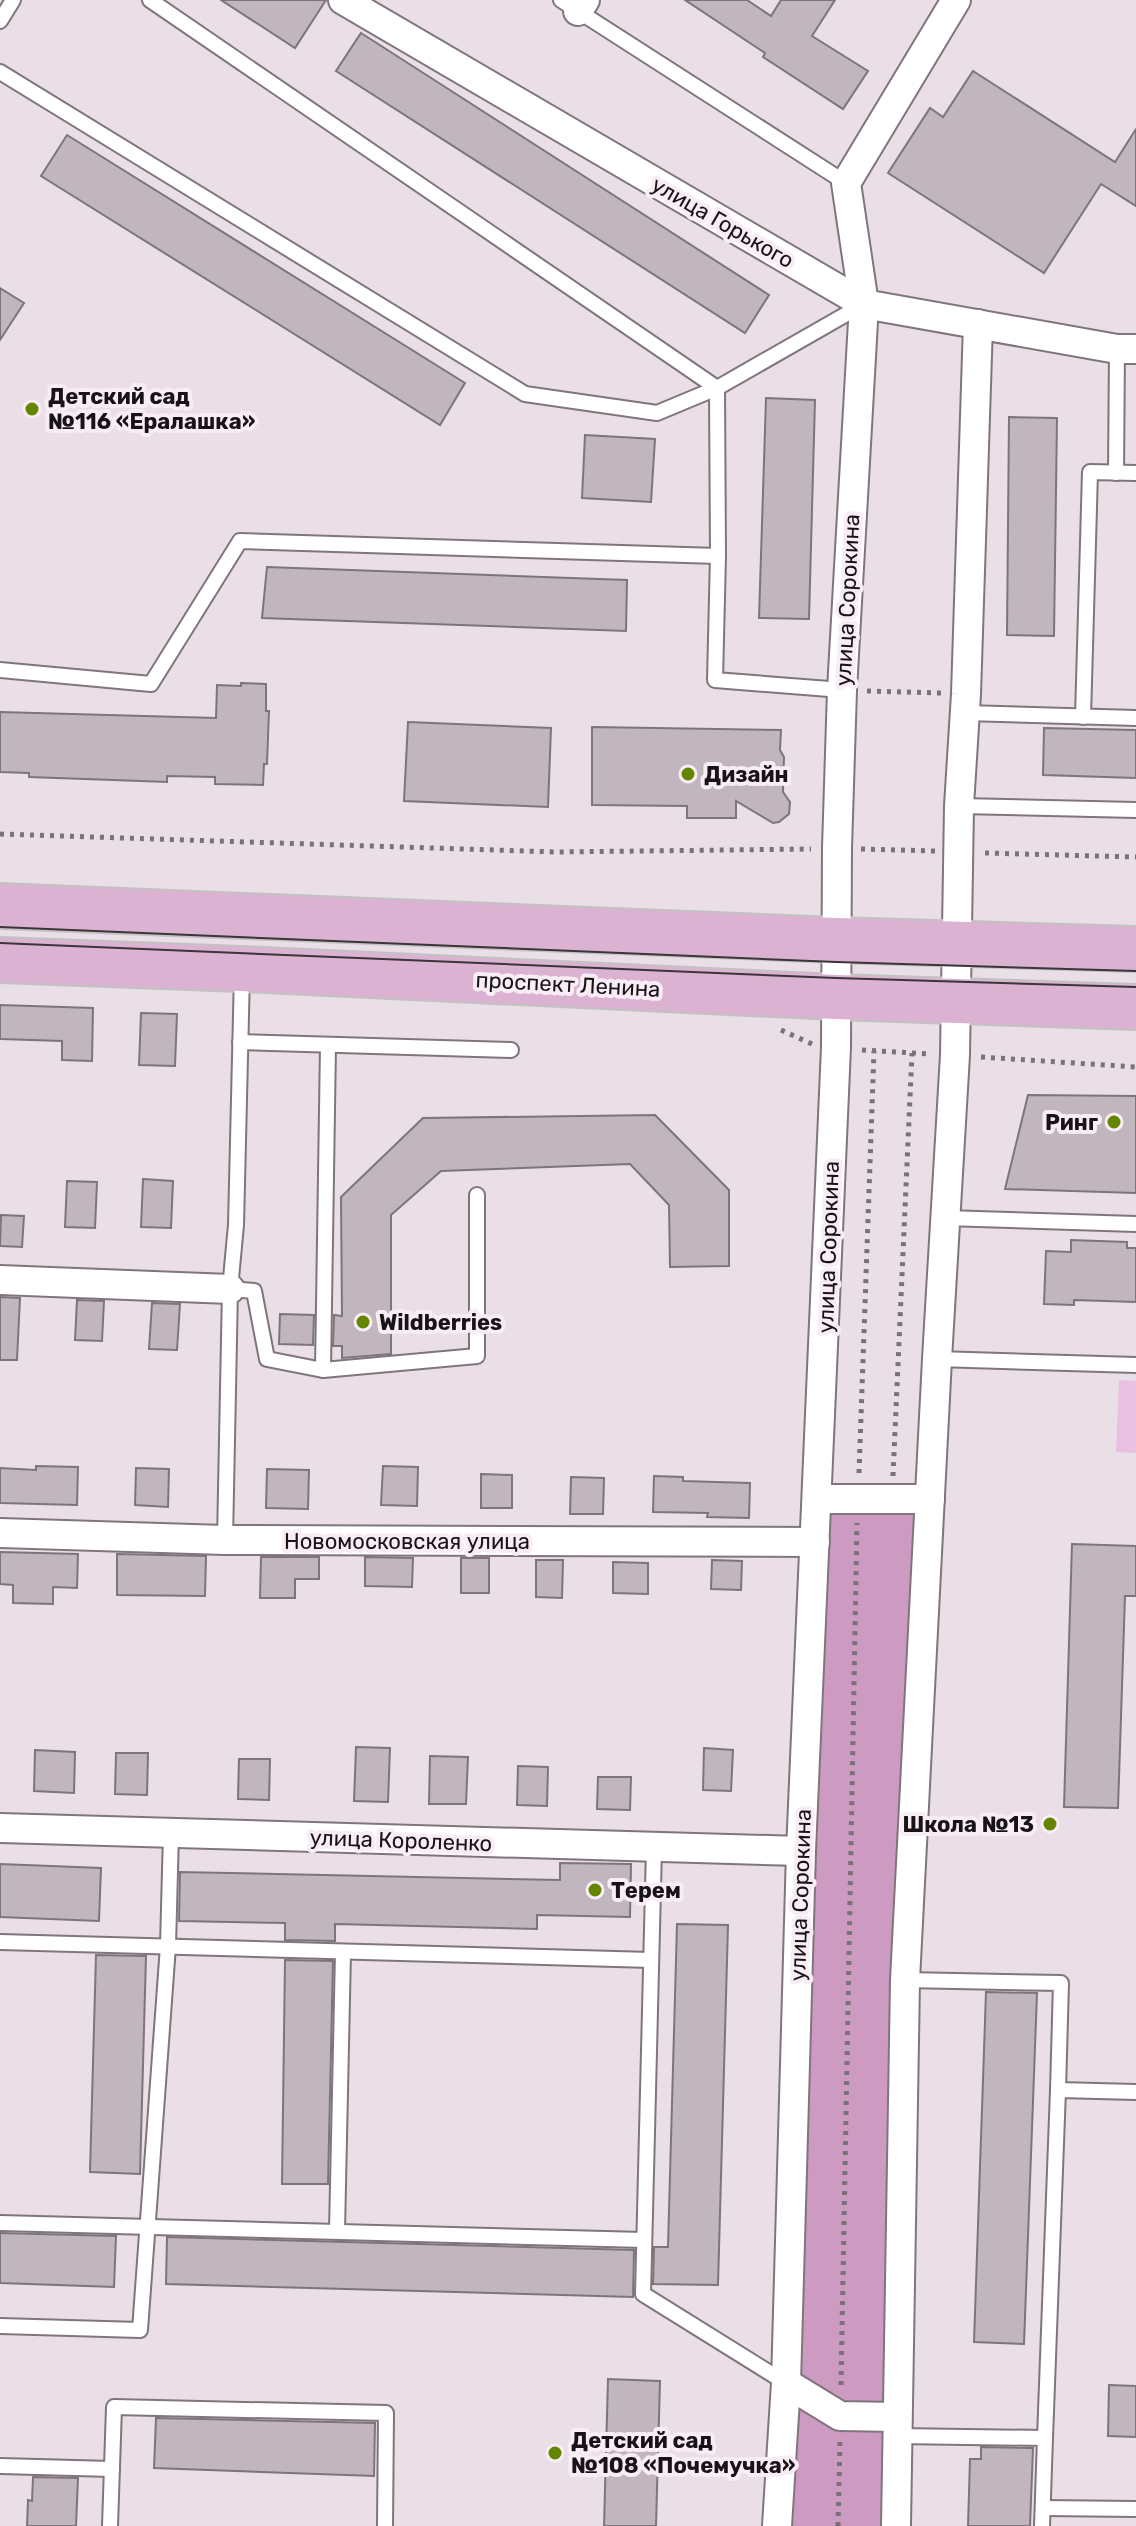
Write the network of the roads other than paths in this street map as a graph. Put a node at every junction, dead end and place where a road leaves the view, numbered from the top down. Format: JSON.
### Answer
{"nodes":[{"id":1,"x":13,"y":0,"type":"edge"},
{"id":2,"x":150,"y":0,"type":"edge"},
{"id":3,"x":343,"y":0,"type":"edge"},
{"id":4,"x":956,"y":0,"type":"edge"},
{"id":5,"x":575,"y":4,"type":"edge"},
{"id":6,"x":0,"y":21,"type":"edge"},
{"id":7,"x":0,"y":72,"type":"edge"},
{"id":8,"x":846,"y":183,"type":"junction"},
{"id":9,"x":864,"y":304,"type":"junction"},
{"id":10,"x":978,"y":324,"type":"junction"},
{"id":11,"x":1127,"y":349,"type":"edge"},
{"id":12,"x":717,"y":388,"type":"junction"},
{"id":13,"x":1116,"y":473,"type":"junction"},
{"id":14,"x":1136,"y":473,"type":"edge"},
{"id":15,"x":718,"y":556,"type":"junction"},
{"id":16,"x":0,"y":670,"type":"edge"},
{"id":17,"x":842,"y":690,"type":"junction"},
{"id":18,"x":966,"y":703,"type":"junction"},
{"id":19,"x":1083,"y":717,"type":"junction"},
{"id":20,"x":1136,"y":718,"type":"edge"},
{"id":21,"x":959,"y":806,"type":"junction"},
{"id":22,"x":1136,"y":810,"type":"edge"},
{"id":23,"x":0,"y":906,"type":"edge"},
{"id":24,"x":244,"y":916,"type":"junction"},
{"id":25,"x":836,"y":940,"type":"junction"},
{"id":26,"x":957,"y":944,"type":"junction"},
{"id":27,"x":1136,"y":949,"type":"edge"},
{"id":28,"x":0,"y":960,"type":"edge"},
{"id":29,"x":242,"y":969,"type":"junction"},
{"id":30,"x":836,"y":997,"type":"junction"},
{"id":31,"x":956,"y":1001,"type":"junction"},
{"id":32,"x":1136,"y":1007,"type":"edge"},
{"id":33,"x":240,"y":1042,"type":"junction"},
{"id":34,"x":328,"y":1045,"type":"junction"},
{"id":35,"x":511,"y":1050,"type":"dead end"},
{"id":36,"x":477,"y":1195,"type":"dead end"},
{"id":37,"x":945,"y":1218,"type":"junction"},
{"id":38,"x":1136,"y":1224,"type":"edge"},
{"id":39,"x":0,"y":1280,"type":"edge"},
{"id":40,"x":230,"y":1289,"type":"junction"},
{"id":41,"x":937,"y":1359,"type":"junction"},
{"id":42,"x":1136,"y":1365,"type":"edge"},
{"id":43,"x":323,"y":1370,"type":"junction"},
{"id":44,"x":817,"y":1499,"type":"junction"},
{"id":45,"x":930,"y":1499,"type":"junction"},
{"id":46,"x":0,"y":1533,"type":"edge"},
{"id":47,"x":225,"y":1540,"type":"junction"},
{"id":48,"x":815,"y":1542,"type":"junction"},
{"id":49,"x":0,"y":1828,"type":"edge"},
{"id":50,"x":171,"y":1833,"type":"junction"},
{"id":51,"x":654,"y":1848,"type":"junction"},
{"id":52,"x":801,"y":1851,"type":"junction"},
{"id":53,"x":0,"y":1942,"type":"edge"},
{"id":54,"x":168,"y":1946,"type":"junction"},
{"id":55,"x":343,"y":1952,"type":"junction"},
{"id":56,"x":651,"y":1960,"type":"junction"},
{"id":57,"x":905,"y":1980,"type":"junction"},
{"id":58,"x":1058,"y":2090,"type":"junction"},
{"id":59,"x":1136,"y":2092,"type":"edge"},
{"id":60,"x":0,"y":2223,"type":"edge"},
{"id":61,"x":148,"y":2227,"type":"junction"},
{"id":62,"x":337,"y":2231,"type":"junction"},
{"id":63,"x":644,"y":2240,"type":"junction"},
{"id":64,"x":0,"y":2326,"type":"edge"},
{"id":65,"x":786,"y":2383,"type":"junction"},
{"id":66,"x":897,"y":2426,"type":"junction"},
{"id":67,"x":1045,"y":2438,"type":"junction"},
{"id":68,"x":0,"y":2466,"type":"edge"},
{"id":69,"x":112,"y":2469,"type":"junction"},
{"id":70,"x":1043,"y":2508,"type":"junction"},
{"id":71,"x":1136,"y":2509,"type":"edge"},
{"id":72,"x":110,"y":2526,"type":"edge"},
{"id":73,"x":385,"y":2526,"type":"edge"},
{"id":74,"x":777,"y":2526,"type":"edge"},
{"id":75,"x":896,"y":2526,"type":"edge"},
{"id":76,"x":1042,"y":2526,"type":"edge"}],
"edges":[{"from":1,"to":6,"type":"lane"},
{"from":2,"to":12,"type":"lane"},
{"from":3,"to":9,"type":"street","name":"улица Горького"},
{"from":4,"to":8,"type":"street"},
{"from":5,"to":8,"type":"lane"},
{"from":7,"to":12,"type":"lane"},
{"from":8,"to":9,"type":"street","name":"улица Сорокина"},
{"from":9,"to":10,"type":"street","name":"улица Горького"},
{"from":9,"to":12,"type":"lane"},
{"from":9,"to":17,"type":"street","name":"улица Сорокина"},
{"from":10,"to":11,"type":"street","name":"улица Горького"},
{"from":10,"to":18,"type":"street"},
{"from":11,"to":13,"type":"lane"},
{"from":12,"to":15,"type":"lane"},
{"from":13,"to":14,"type":"lane"},
{"from":13,"to":19,"type":"lane"},
{"from":15,"to":16,"type":"lane"},
{"from":15,"to":17,"type":"lane"},
{"from":17,"to":25,"type":"street","name":"улица Сорокина"},
{"from":18,"to":19,"type":"lane"},
{"from":18,"to":21,"type":"street"},
{"from":19,"to":20,"type":"lane"},
{"from":21,"to":22,"type":"lane"},
{"from":21,"to":26,"type":"street"},
{"from":23,"to":24,"type":"main road"},
{"from":24,"to":25,"type":"main road"},
{"from":24,"to":29,"type":"street"},
{"from":25,"to":26,"type":"main road"},
{"from":25,"to":30,"type":"street","name":"улица Сорокина"},
{"from":26,"to":27,"type":"main road"},
{"from":26,"to":31,"type":"street"},
{"from":28,"to":29,"type":"main road","name":"проспект Ленина"},
{"from":29,"to":30,"type":"main road","name":"проспект Ленина"},
{"from":29,"to":33,"type":"lane"},
{"from":30,"to":31,"type":"main road","name":"проспект Ленина"},
{"from":30,"to":44,"type":"street","name":"улица Сорокина"},
{"from":31,"to":32,"type":"main road","name":"проспект Ленина"},
{"from":31,"to":37,"type":"street"},
{"from":33,"to":34,"type":"lane"},
{"from":33,"to":40,"type":"lane"},
{"from":34,"to":35,"type":"lane"},
{"from":34,"to":43,"type":"lane"},
{"from":36,"to":43,"type":"lane"},
{"from":37,"to":38,"type":"lane"},
{"from":37,"to":41,"type":"street"},
{"from":39,"to":40,"type":"street"},
{"from":40,"to":43,"type":"lane"},
{"from":40,"to":47,"type":"lane"},
{"from":41,"to":42,"type":"lane"},
{"from":41,"to":45,"type":"street"},
{"from":44,"to":45,"type":"street"},
{"from":44,"to":48,"type":"street","name":"улица Сорокина"},
{"from":45,"to":57,"type":"street"},
{"from":46,"to":47,"type":"street","name":"Новомосковская улица"},
{"from":47,"to":48,"type":"street","name":"Новомосковская улица"},
{"from":48,"to":52,"type":"street","name":"улица Сорокина"},
{"from":49,"to":50,"type":"street","name":"улица Короленко"},
{"from":50,"to":51,"type":"street","name":"улица Короленко"},
{"from":50,"to":54,"type":"lane"},
{"from":51,"to":52,"type":"street","name":"улица Короленко"},
{"from":51,"to":56,"type":"lane"},
{"from":52,"to":65,"type":"street","name":"улица Сорокина"},
{"from":53,"to":54,"type":"lane"},
{"from":54,"to":55,"type":"lane"},
{"from":54,"to":61,"type":"lane"},
{"from":55,"to":56,"type":"lane"},
{"from":55,"to":62,"type":"lane"},
{"from":56,"to":63,"type":"lane"},
{"from":57,"to":58,"type":"lane"},
{"from":57,"to":66,"type":"street"},
{"from":58,"to":59,"type":"lane"},
{"from":58,"to":67,"type":"lane"},
{"from":60,"to":61,"type":"lane"},
{"from":61,"to":62,"type":"lane"},
{"from":61,"to":64,"type":"lane"},
{"from":62,"to":63,"type":"lane"},
{"from":63,"to":65,"type":"lane"},
{"from":65,"to":66,"type":"street"},
{"from":65,"to":74,"type":"street","name":"улица Сорокина"},
{"from":66,"to":67,"type":"lane"},
{"from":66,"to":75,"type":"street"},
{"from":67,"to":70,"type":"lane"},
{"from":68,"to":69,"type":"lane"},
{"from":69,"to":72,"type":"lane"},
{"from":69,"to":73,"type":"lane"},
{"from":70,"to":71,"type":"lane"},
{"from":70,"to":76,"type":"lane"}]}
